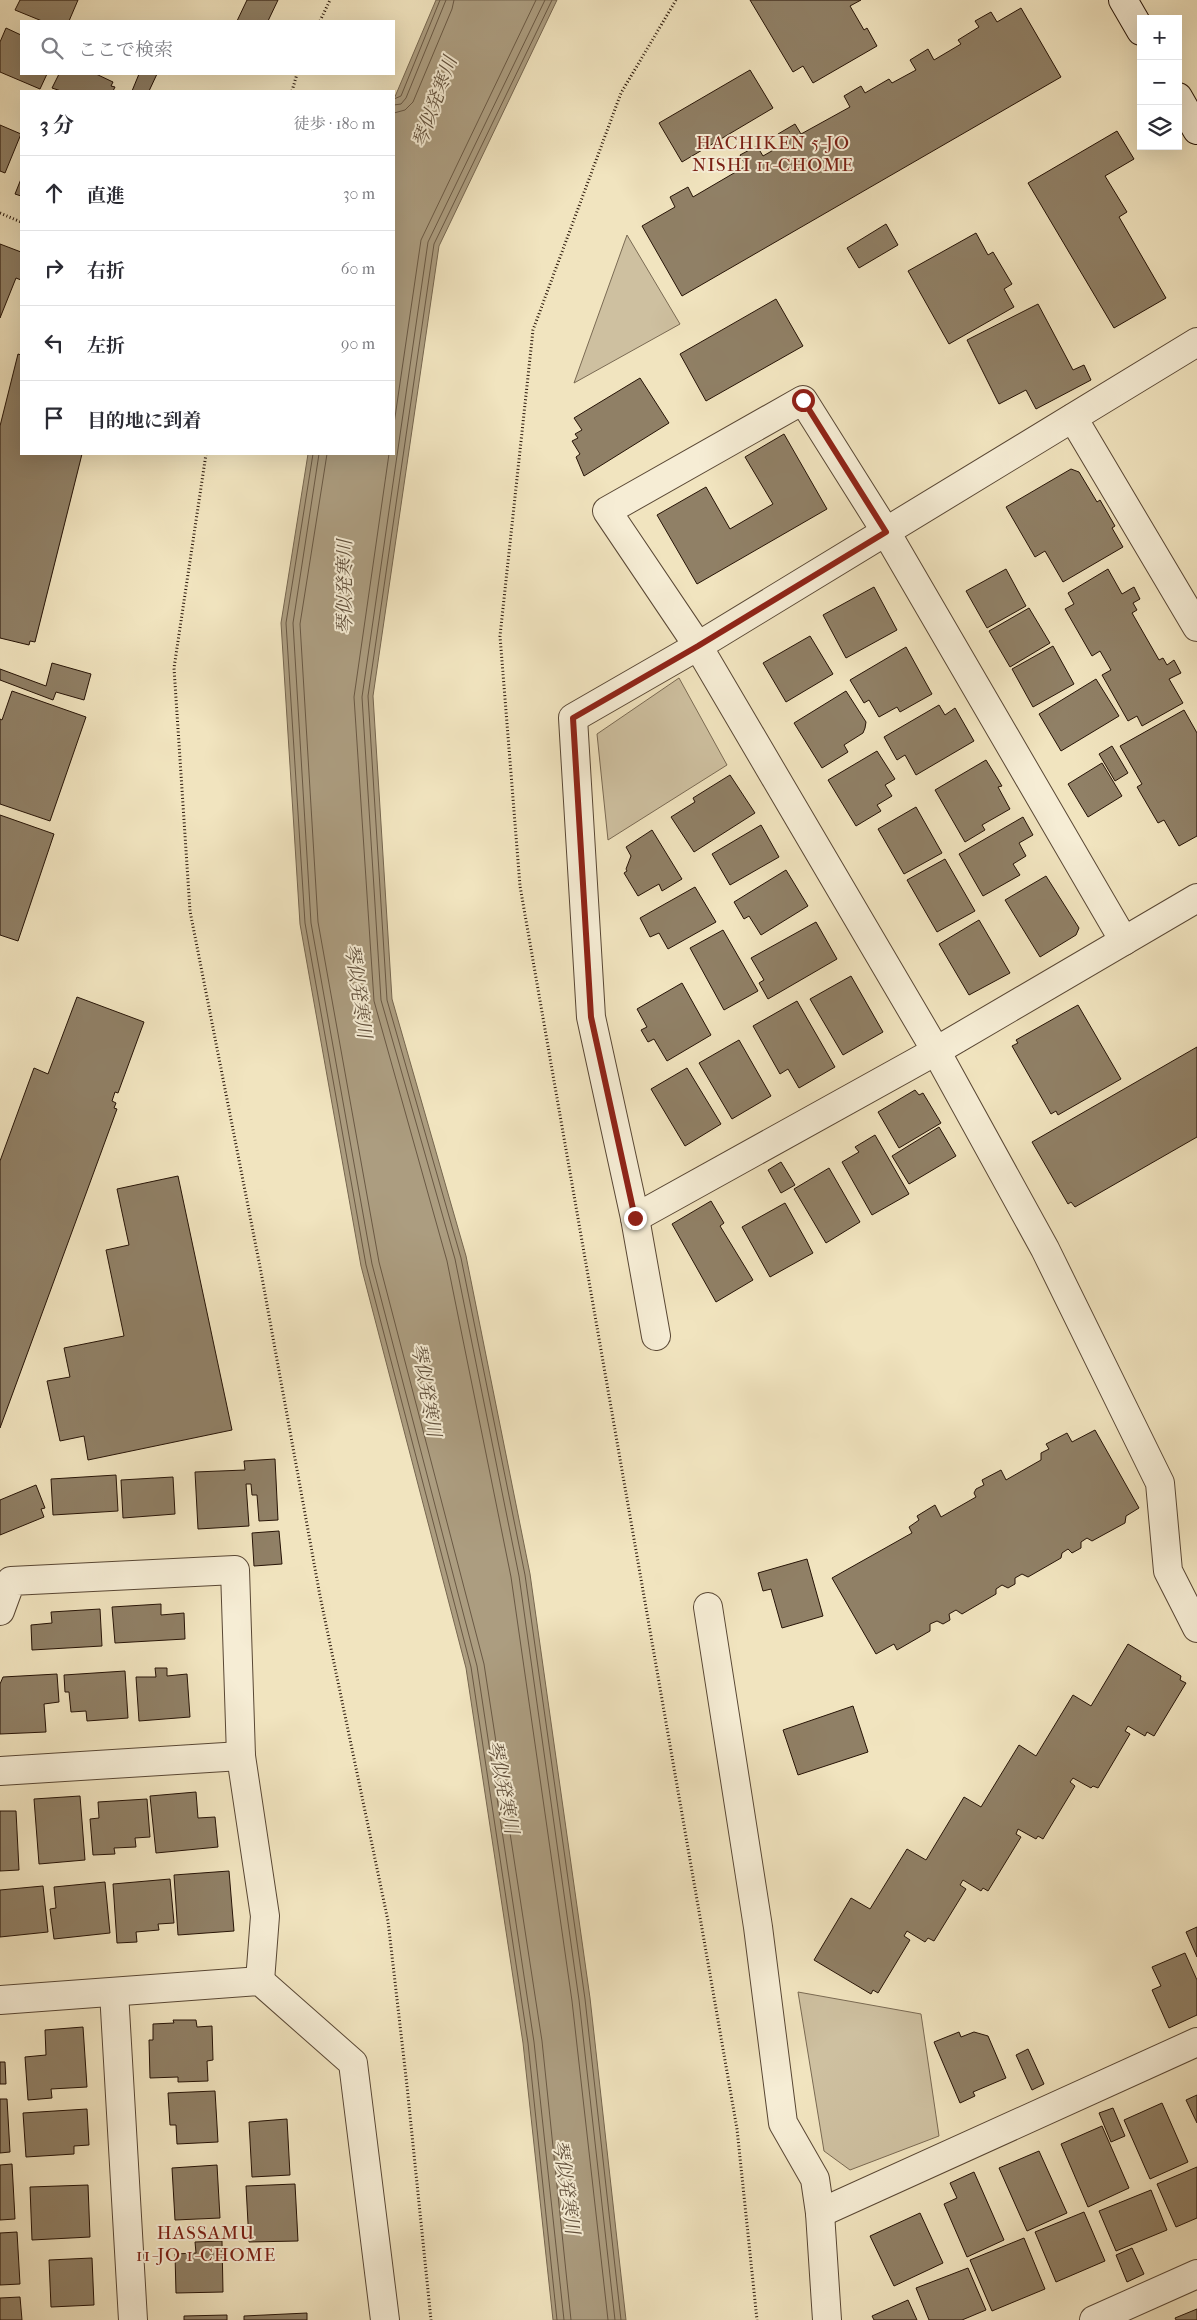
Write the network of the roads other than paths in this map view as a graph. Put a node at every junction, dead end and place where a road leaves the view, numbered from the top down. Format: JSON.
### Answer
{"nodes":[{"id":1,"x":1123,"y":0,"type":"edge"},
{"id":2,"x":1137,"y":25,"type":"edge"},
{"id":3,"x":1182,"y":104,"type":"edge"},
{"id":4,"x":1197,"y":130,"type":"edge"},
{"id":5,"x":1197,"y":342,"type":"edge"},
{"id":6,"x":1073,"y":418,"type":"junction"},
{"id":7,"x":886,"y":532,"type":"junction"},
{"id":8,"x":1197,"y":627,"type":"edge"},
{"id":9,"x":698,"y":646,"type":"junction"},
{"id":10,"x":1197,"y":898,"type":"edge"},
{"id":11,"x":1124,"y":941,"type":"junction"},
{"id":12,"x":936,"y":1051,"type":"junction"},
{"id":13,"x":635,"y":1218,"type":"junction"},
{"id":14,"x":656,"y":1336,"type":"dead end"},
{"id":15,"x":708,"y":1606,"type":"dead end"},
{"id":16,"x":0,"y":1611,"type":"edge"},
{"id":17,"x":1197,"y":1628,"type":"edge"},
{"id":18,"x":241,"y":1756,"type":"junction"},
{"id":19,"x":0,"y":1771,"type":"edge"},
{"id":20,"x":260,"y":1981,"type":"junction"},
{"id":21,"x":114,"y":1992,"type":"junction"},
{"id":22,"x":0,"y":2000,"type":"edge"},
{"id":23,"x":1197,"y":2042,"type":"edge"},
{"id":24,"x":820,"y":2212,"type":"junction"},
{"id":25,"x":1197,"y":2274,"type":"edge"},
{"id":26,"x":133,"y":2320,"type":"edge"},
{"id":27,"x":385,"y":2320,"type":"edge"},
{"id":28,"x":827,"y":2320,"type":"edge"},
{"id":29,"x":1094,"y":2320,"type":"edge"}],
"edges":[{"from":1,"to":2,"type":"street"},
{"from":3,"to":4,"type":"street"},
{"from":5,"to":6,"type":"street"},
{"from":6,"to":7,"type":"street"},
{"from":6,"to":8,"type":"street"},
{"from":7,"to":9,"type":"street"},
{"from":7,"to":9,"type":"street"},
{"from":7,"to":11,"type":"street"},
{"from":9,"to":12,"type":"street"},
{"from":9,"to":13,"type":"street"},
{"from":10,"to":11,"type":"street"},
{"from":11,"to":12,"type":"street"},
{"from":12,"to":13,"type":"street"},
{"from":12,"to":17,"type":"street"},
{"from":13,"to":14,"type":"street"},
{"from":15,"to":24,"type":"street"},
{"from":16,"to":18,"type":"street"},
{"from":18,"to":19,"type":"street"},
{"from":18,"to":20,"type":"street"},
{"from":20,"to":21,"type":"street"},
{"from":20,"to":27,"type":"street"},
{"from":21,"to":22,"type":"street"},
{"from":21,"to":26,"type":"street"},
{"from":23,"to":24,"type":"street"},
{"from":24,"to":28,"type":"street"},
{"from":25,"to":29,"type":"street"}]}
